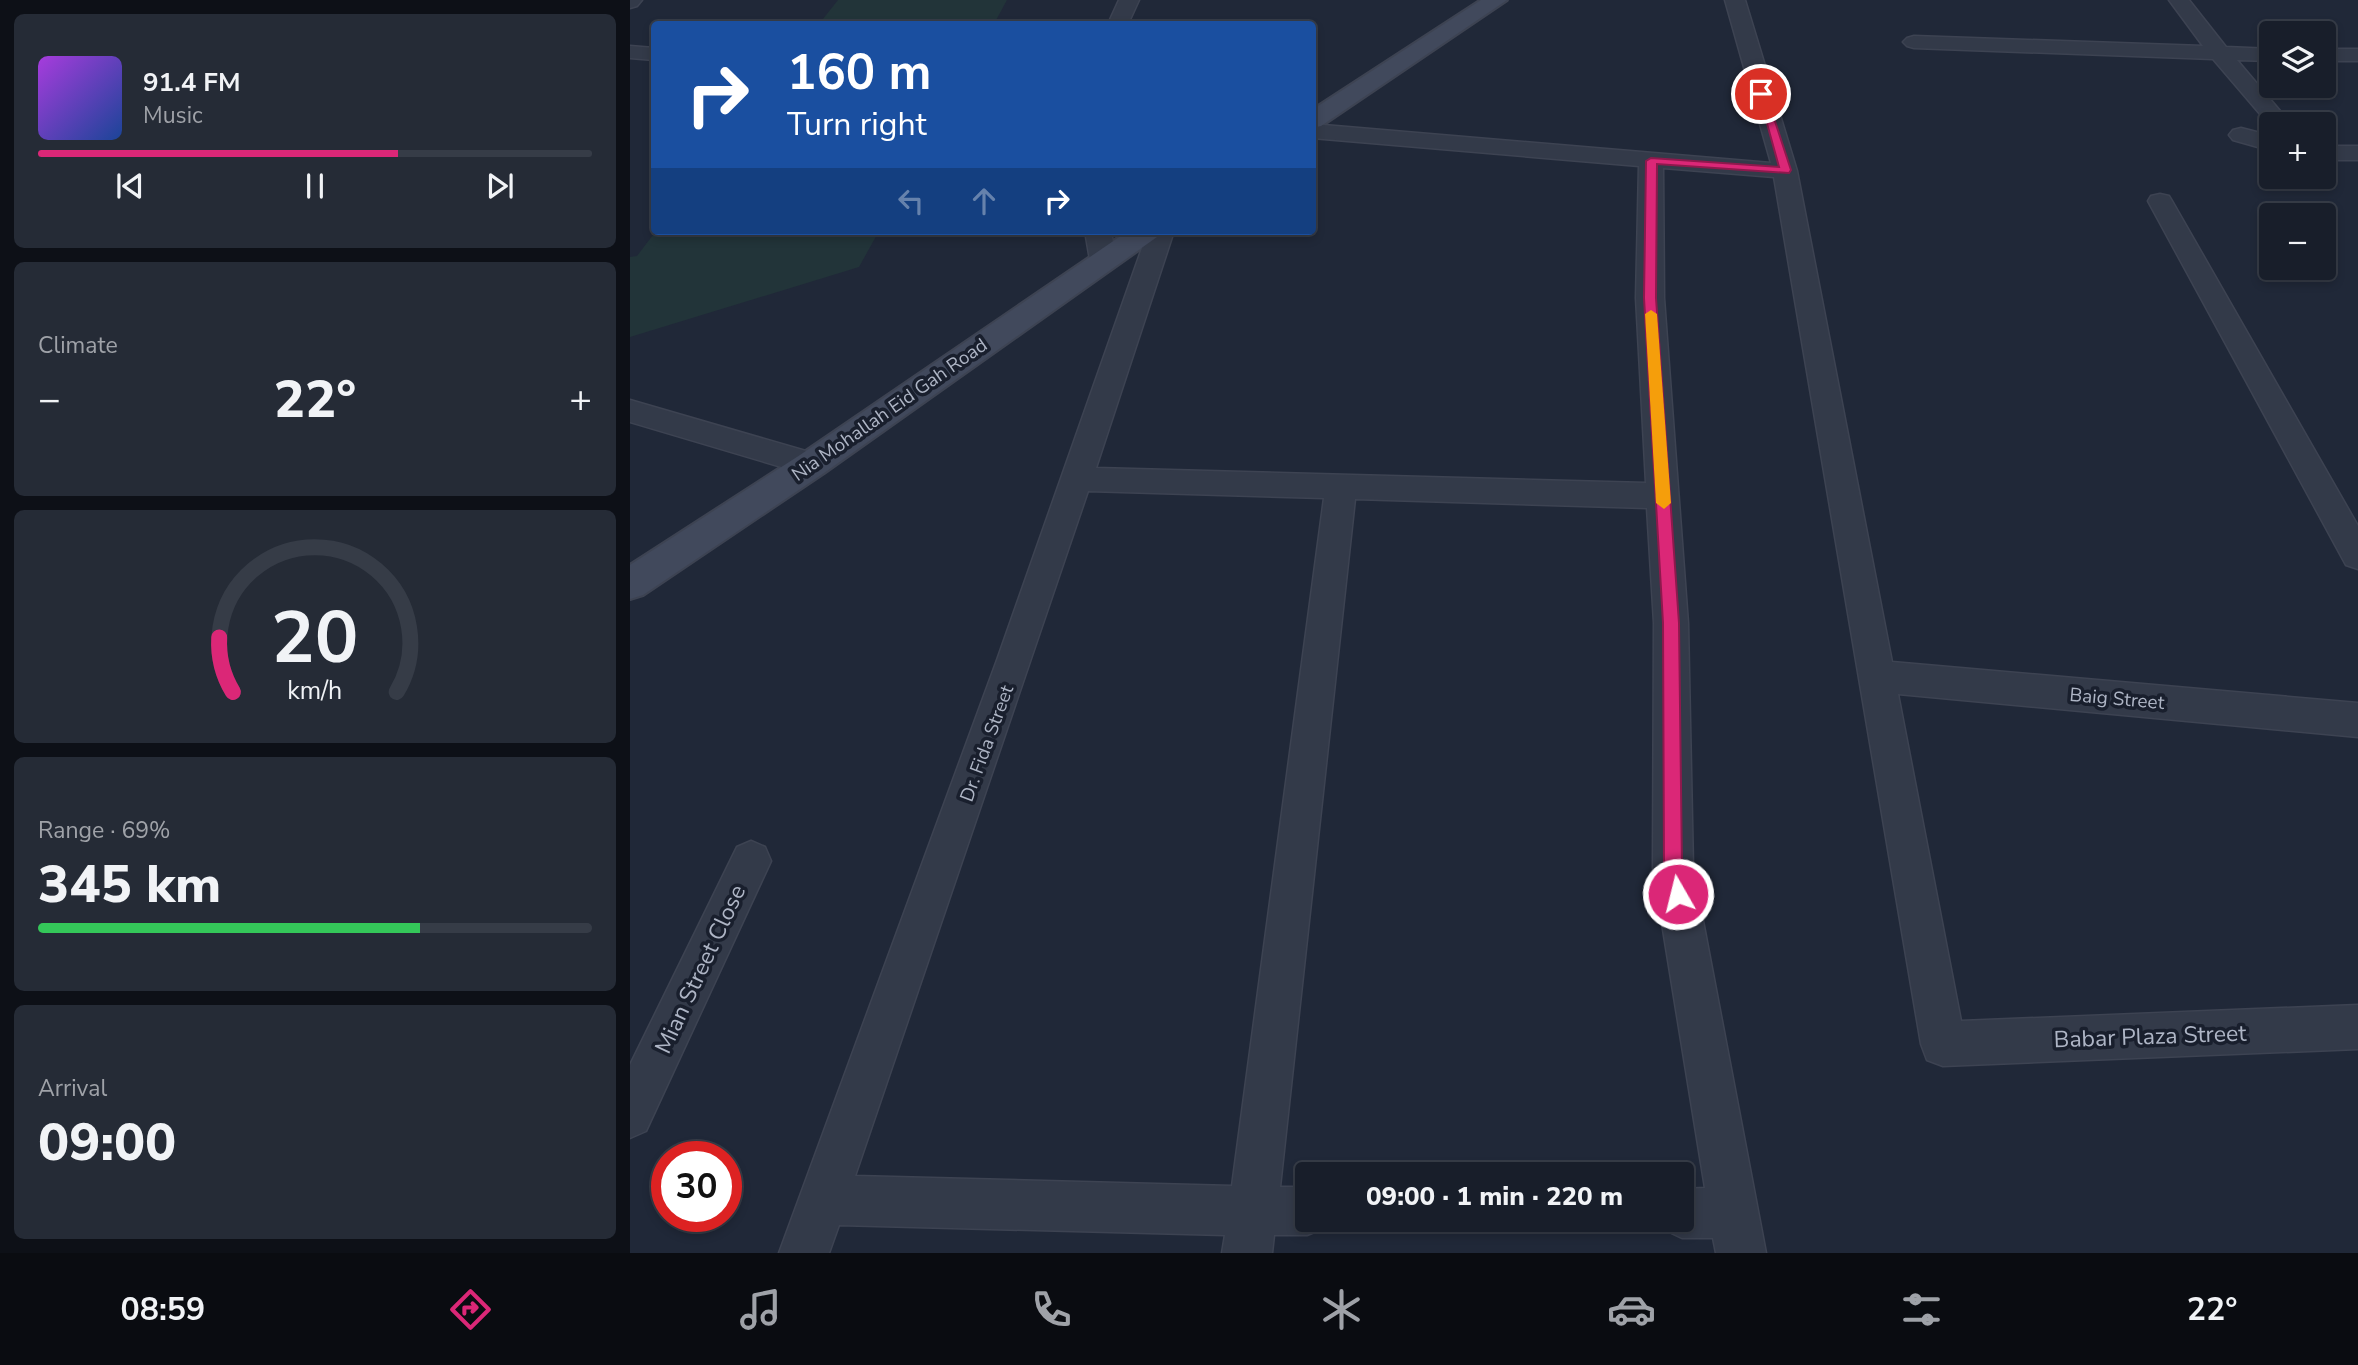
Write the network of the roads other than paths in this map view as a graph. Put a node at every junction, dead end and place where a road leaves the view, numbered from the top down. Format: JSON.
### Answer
{"nodes":[{"id":1,"x":1129,"y":0,"type":"edge"},
{"id":2,"x":1496,"y":0,"type":"edge"},
{"id":3,"x":1735,"y":0,"type":"edge"},
{"id":4,"x":2179,"y":0,"type":"edge"},
{"id":5,"x":1119,"y":21,"type":"edge"},
{"id":6,"x":1914,"y":41,"type":"dead end"},
{"id":7,"x":630,"y":51,"type":"edge"},
{"id":8,"x":651,"y":54,"type":"edge"},
{"id":9,"x":2220,"y":54,"type":"junction"},
{"id":10,"x":2259,"y":55,"type":"edge"},
{"id":11,"x":2336,"y":55,"type":"edge"},
{"id":12,"x":2358,"y":55,"type":"edge"},
{"id":13,"x":2270,"y":112,"type":"edge"},
{"id":14,"x":1316,"y":118,"type":"edge"},
{"id":15,"x":1316,"y":131,"type":"edge"},
{"id":16,"x":2241,"y":135,"type":"dead end"},
{"id":17,"x":2259,"y":140,"type":"edge"},
{"id":18,"x":2336,"y":153,"type":"edge"},
{"id":19,"x":2358,"y":153,"type":"edge"},
{"id":20,"x":1651,"y":161,"type":"junction"},
{"id":21,"x":1785,"y":170,"type":"junction"},
{"id":22,"x":2160,"y":201,"type":"dead end"},
{"id":23,"x":1134,"y":235,"type":"edge"},
{"id":24,"x":1160,"y":235,"type":"edge"},
{"id":25,"x":1101,"y":245,"type":"edge"},
{"id":26,"x":630,"y":411,"type":"edge"},
{"id":27,"x":812,"y":464,"type":"junction"},
{"id":28,"x":1077,"y":479,"type":"junction"},
{"id":29,"x":1341,"y":486,"type":"junction"},
{"id":30,"x":1663,"y":496,"type":"junction"},
{"id":31,"x":2358,"y":556,"type":"edge"},
{"id":32,"x":630,"y":584,"type":"edge"},
{"id":33,"x":1877,"y":676,"type":"junction"},
{"id":34,"x":2358,"y":720,"type":"edge"},
{"id":35,"x":751,"y":861,"type":"dead end"},
{"id":36,"x":2358,"y":1027,"type":"edge"},
{"id":37,"x":630,"y":1115,"type":"edge"},
{"id":38,"x":823,"y":1200,"type":"junction"},
{"id":39,"x":1295,"y":1215,"type":"edge"},
{"id":40,"x":1694,"y":1217,"type":"edge"},
{"id":41,"x":1250,"y":1232,"type":"edge"},
{"id":42,"x":1738,"y":1233,"type":"edge"},
{"id":43,"x":804,"y":1253,"type":"edge"}],
"edges":[{"from":1,"to":5,"type":"street"},
{"from":2,"to":14,"type":"main road"},
{"from":3,"to":21,"type":"street"},
{"from":4,"to":9,"type":"street"},
{"from":6,"to":9,"type":"street"},
{"from":7,"to":8,"type":"street"},
{"from":9,"to":10,"type":"street"},
{"from":9,"to":13,"type":"street"},
{"from":11,"to":12,"type":"street"},
{"from":15,"to":20,"type":"street"},
{"from":16,"to":17,"type":"street"},
{"from":18,"to":19,"type":"street"},
{"from":20,"to":21,"type":"street"},
{"from":20,"to":30,"type":"street"},
{"from":21,"to":33,"type":"street"},
{"from":22,"to":31,"type":"street"},
{"from":23,"to":25,"type":"main road","name":"Nia Mohallah Eid Gah Road"},
{"from":24,"to":28,"type":"street","name":"Dr. Fida Street"},
{"from":25,"to":27,"type":"main road","name":"Nia Mohallah Eid Gah Road"},
{"from":26,"to":27,"type":"street"},
{"from":27,"to":32,"type":"main road","name":"Nia Mohallah Eid Gah Road"},
{"from":28,"to":29,"type":"street"},
{"from":28,"to":38,"type":"street","name":"Dr. Fida Street"},
{"from":29,"to":30,"type":"street"},
{"from":29,"to":41,"type":"street"},
{"from":30,"to":42,"type":"street"},
{"from":33,"to":34,"type":"street","name":"Baig Street"},
{"from":33,"to":36,"type":"street","name":"Babar Plaza Street"},
{"from":35,"to":37,"type":"street","name":"Mian Street Close"},
{"from":38,"to":41,"type":"street"},
{"from":38,"to":43,"type":"street","name":"Dr. Fida Street"},
{"from":39,"to":41,"type":"street"},
{"from":40,"to":42,"type":"street"}]}
